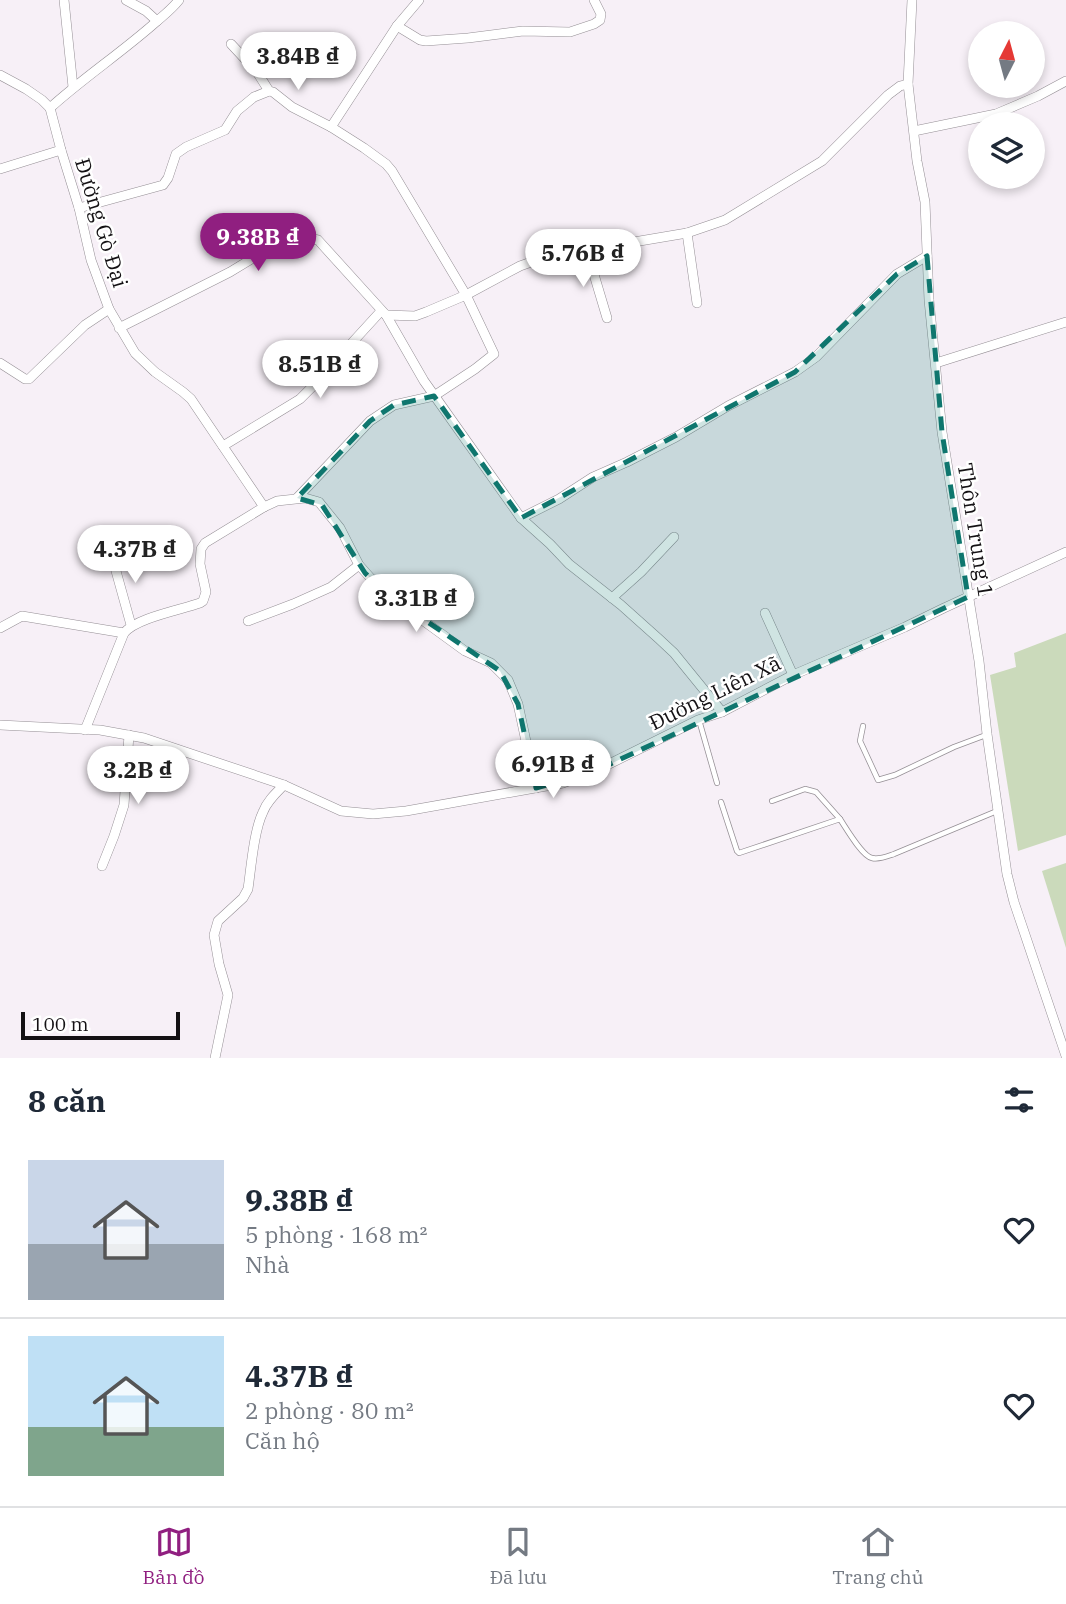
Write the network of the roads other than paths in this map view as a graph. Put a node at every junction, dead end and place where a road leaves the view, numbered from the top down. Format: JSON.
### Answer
{"nodes":[{"id":1,"x":64,"y":0,"type":"edge"},
{"id":2,"x":126,"y":0,"type":"edge"},
{"id":3,"x":179,"y":0,"type":"edge"},
{"id":4,"x":419,"y":0,"type":"edge"},
{"id":5,"x":594,"y":0,"type":"edge"},
{"id":6,"x":912,"y":0,"type":"edge"},
{"id":7,"x":157,"y":21,"type":"junction"},
{"id":8,"x":397,"y":26,"type":"junction"},
{"id":9,"x":232,"y":44,"type":"dead end"},
{"id":10,"x":0,"y":75,"type":"edge"},
{"id":11,"x":1066,"y":81,"type":"edge"},
{"id":12,"x":908,"y":84,"type":"junction"},
{"id":13,"x":74,"y":87,"type":"junction"},
{"id":14,"x":269,"y":91,"type":"junction"},
{"id":15,"x":50,"y":108,"type":"junction"},
{"id":16,"x":331,"y":127,"type":"junction"},
{"id":17,"x":914,"y":131,"type":"junction"},
{"id":18,"x":61,"y":150,"type":"junction"},
{"id":19,"x":0,"y":169,"type":"edge"},
{"id":20,"x":79,"y":208,"type":"junction"},
{"id":21,"x":687,"y":233,"type":"junction"},
{"id":22,"x":587,"y":251,"type":"junction"},
{"id":23,"x":927,"y":256,"type":"junction"},
{"id":24,"x":466,"y":295,"type":"junction"},
{"id":25,"x":697,"y":303,"type":"dead end"},
{"id":26,"x":109,"y":309,"type":"junction"},
{"id":27,"x":384,"y":313,"type":"junction"},
{"id":28,"x":607,"y":318,"type":"dead end"},
{"id":29,"x":1066,"y":322,"type":"edge"},
{"id":30,"x":119,"y":328,"type":"junction"},
{"id":31,"x":0,"y":363,"type":"edge"},
{"id":32,"x":936,"y":363,"type":"junction"},
{"id":33,"x":434,"y":396,"type":"junction"},
{"id":34,"x":223,"y":446,"type":"junction"},
{"id":35,"x":297,"y":498,"type":"junction"},
{"id":36,"x":264,"y":507,"type":"junction"},
{"id":37,"x":521,"y":518,"type":"junction"},
{"id":38,"x":674,"y":537,"type":"dead end"},
{"id":39,"x":1066,"y":552,"type":"edge"},
{"id":40,"x":111,"y":553,"type":"dead end"},
{"id":41,"x":359,"y":565,"type":"junction"},
{"id":42,"x":968,"y":597,"type":"junction"},
{"id":43,"x":612,"y":598,"type":"junction"},
{"id":44,"x":765,"y":613,"type":"dead end"},
{"id":45,"x":248,"y":621,"type":"dead end"},
{"id":46,"x":131,"y":625,"type":"junction"},
{"id":47,"x":0,"y":628,"type":"edge"},
{"id":48,"x":124,"y":633,"type":"junction"},
{"id":49,"x":793,"y":675,"type":"junction"},
{"id":50,"x":722,"y":712,"type":"junction"},
{"id":51,"x":698,"y":720,"type":"junction"},
{"id":52,"x":0,"y":725,"type":"edge"},
{"id":53,"x":863,"y":726,"type":"dead end"},
{"id":54,"x":85,"y":730,"type":"junction"},
{"id":55,"x":987,"y":734,"type":"junction"},
{"id":56,"x":129,"y":735,"type":"junction"},
{"id":57,"x":717,"y":783,"type":"dead end"},
{"id":58,"x":284,"y":785,"type":"junction"},
{"id":59,"x":537,"y":788,"type":"junction"},
{"id":60,"x":772,"y":801,"type":"dead end"},
{"id":61,"x":721,"y":802,"type":"dead end"},
{"id":62,"x":998,"y":810,"type":"junction"},
{"id":63,"x":839,"y":820,"type":"junction"},
{"id":64,"x":102,"y":866,"type":"dead end"},
{"id":65,"x":1066,"y":1056,"type":"edge"},
{"id":66,"x":215,"y":1058,"type":"edge"}],
"edges":[{"from":1,"to":13,"type":"street"},
{"from":2,"to":7,"type":"street"},
{"from":3,"to":7,"type":"street"},
{"from":4,"to":8,"type":"street"},
{"from":5,"to":8,"type":"street"},
{"from":6,"to":12,"type":"street","name":"Thôn Trung 1"},
{"from":7,"to":13,"type":"street"},
{"from":8,"to":16,"type":"street"},
{"from":9,"to":14,"type":"street"},
{"from":10,"to":15,"type":"street"},
{"from":11,"to":17,"type":"street"},
{"from":12,"to":17,"type":"street","name":"Thôn Trung 1"},
{"from":12,"to":21,"type":"street"},
{"from":13,"to":15,"type":"street"},
{"from":14,"to":16,"type":"street"},
{"from":14,"to":20,"type":"street"},
{"from":15,"to":18,"type":"street","name":"Đường Gò Đại"},
{"from":16,"to":24,"type":"street"},
{"from":17,"to":23,"type":"street","name":"Thôn Trung 1"},
{"from":18,"to":19,"type":"street"},
{"from":18,"to":20,"type":"street","name":"Đường Gò Đại"},
{"from":20,"to":26,"type":"street","name":"Đường Gò Đại"},
{"from":21,"to":22,"type":"street"},
{"from":21,"to":25,"type":"street"},
{"from":22,"to":24,"type":"street"},
{"from":22,"to":28,"type":"street"},
{"from":23,"to":32,"type":"street","name":"Thôn Trung 1"},
{"from":23,"to":37,"type":"street"},
{"from":24,"to":27,"type":"street"},
{"from":24,"to":33,"type":"street"},
{"from":26,"to":30,"type":"street","name":"Đường Gò Đại"},
{"from":26,"to":31,"type":"street"},
{"from":27,"to":30,"type":"street"},
{"from":27,"to":33,"type":"street"},
{"from":27,"to":34,"type":"street"},
{"from":29,"to":32,"type":"street"},
{"from":30,"to":34,"type":"street","name":"Đường Gò Đại"},
{"from":32,"to":42,"type":"street","name":"Thôn Trung 1"},
{"from":33,"to":35,"type":"street"},
{"from":33,"to":37,"type":"street"},
{"from":34,"to":36,"type":"street","name":"Đường Gò Đại"},
{"from":35,"to":36,"type":"street"},
{"from":35,"to":41,"type":"street"},
{"from":36,"to":46,"type":"street"},
{"from":37,"to":43,"type":"street"},
{"from":38,"to":43,"type":"street"},
{"from":39,"to":42,"type":"street","name":"Đường Liên Xã"},
{"from":40,"to":46,"type":"street"},
{"from":41,"to":45,"type":"street"},
{"from":41,"to":59,"type":"street"},
{"from":42,"to":49,"type":"street","name":"Đường Liên Xã"},
{"from":42,"to":55,"type":"street","name":"Thôn Trung 1"},
{"from":43,"to":50,"type":"street"},
{"from":44,"to":49,"type":"street"},
{"from":46,"to":48,"type":"street"},
{"from":47,"to":48,"type":"street"},
{"from":48,"to":54,"type":"street"},
{"from":49,"to":50,"type":"street","name":"Đường Liên Xã"},
{"from":50,"to":51,"type":"street","name":"Đường Liên Xã"},
{"from":51,"to":57,"type":"lane"},
{"from":51,"to":59,"type":"street","name":"Đường Liên Xã"},
{"from":52,"to":54,"type":"street","name":"Đường Liên Xã"},
{"from":53,"to":55,"type":"lane"},
{"from":54,"to":56,"type":"street","name":"Đường Liên Xã"},
{"from":55,"to":62,"type":"street","name":"Thôn Trung 1"},
{"from":56,"to":58,"type":"street","name":"Đường Liên Xã"},
{"from":56,"to":64,"type":"street"},
{"from":58,"to":59,"type":"street","name":"Đường Liên Xã"},
{"from":58,"to":66,"type":"street"},
{"from":60,"to":63,"type":"lane"},
{"from":61,"to":63,"type":"lane"},
{"from":62,"to":63,"type":"lane"},
{"from":62,"to":65,"type":"street","name":"Thôn Trung 1"}]}
